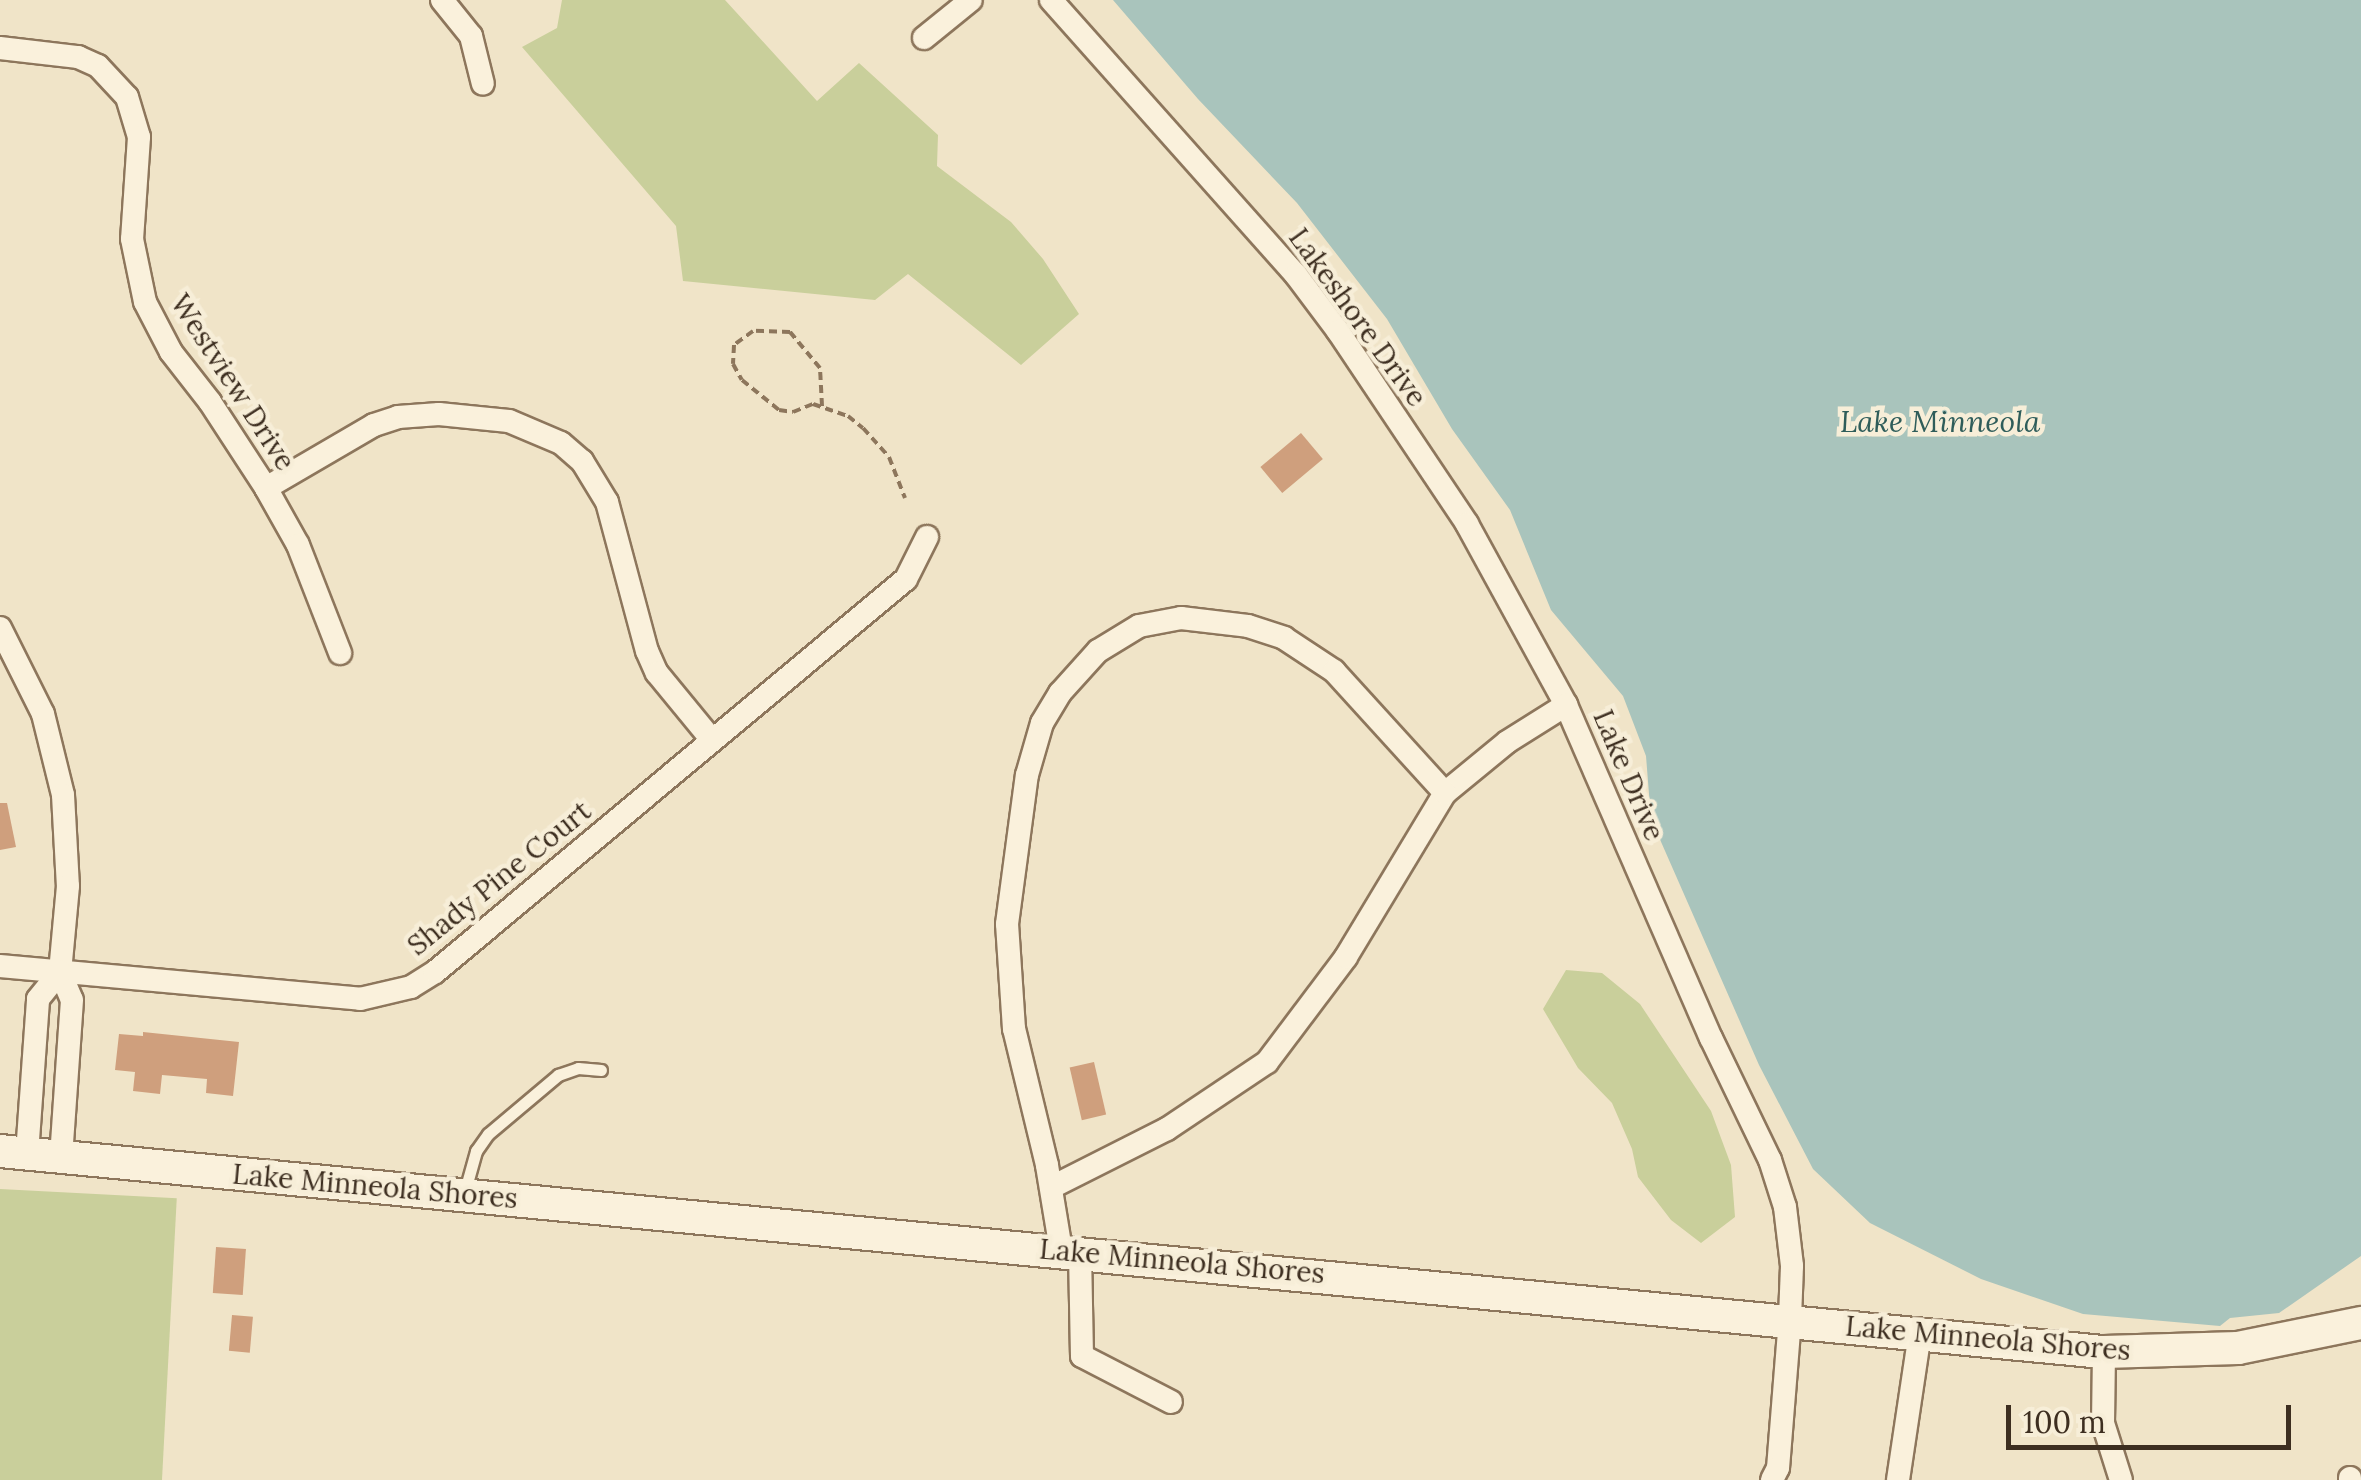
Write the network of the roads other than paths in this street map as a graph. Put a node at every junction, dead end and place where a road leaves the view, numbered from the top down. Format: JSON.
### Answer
{"nodes":[{"id":1,"x":442,"y":0,"type":"edge"},
{"id":2,"x":971,"y":0,"type":"edge"},
{"id":3,"x":1052,"y":0,"type":"edge"},
{"id":4,"x":924,"y":38,"type":"dead end"},
{"id":5,"x":0,"y":48,"type":"edge"},
{"id":6,"x":483,"y":84,"type":"dead end"},
{"id":7,"x":266,"y":488,"type":"junction"},
{"id":8,"x":927,"y":538,"type":"dead end"},
{"id":9,"x":0,"y":628,"type":"edge"},
{"id":10,"x":340,"y":653,"type":"dead end"},
{"id":11,"x":1566,"y":705,"type":"junction"},
{"id":12,"x":712,"y":740,"type":"junction"},
{"id":13,"x":1445,"y":793,"type":"junction"},
{"id":14,"x":0,"y":966,"type":"edge"},
{"id":15,"x":60,"y":972,"type":"junction"},
{"id":16,"x":34,"y":1054,"type":"junction"},
{"id":17,"x":68,"y":1058,"type":"junction"},
{"id":18,"x":602,"y":1070,"type":"dead end"},
{"id":19,"x":13,"y":1152,"type":"edge"},
{"id":20,"x":62,"y":1157,"type":"junction"},
{"id":21,"x":1052,"y":1188,"type":"junction"},
{"id":22,"x":464,"y":1194,"type":"junction"},
{"id":23,"x":1071,"y":1251,"type":"junction"},
{"id":24,"x":1790,"y":1319,"type":"junction"},
{"id":25,"x":2361,"y":1323,"type":"edge"},
{"id":26,"x":1920,"y":1332,"type":"junction"},
{"id":27,"x":2104,"y":1352,"type":"junction"},
{"id":28,"x":1171,"y":1402,"type":"dead end"},
{"id":29,"x":1777,"y":1476,"type":"edge"},
{"id":30,"x":2118,"y":1479,"type":"edge"},
{"id":31,"x":1898,"y":1480,"type":"edge"}],
"edges":[{"from":1,"to":6,"type":"street"},
{"from":2,"to":4,"type":"street"},
{"from":3,"to":11,"type":"street","name":"Lakeshore Drive"},
{"from":5,"to":7,"type":"street","name":"Westview Drive"},
{"from":7,"to":10,"type":"street","name":"Westview Drive"},
{"from":7,"to":12,"type":"street"},
{"from":8,"to":12,"type":"street","name":"Shady Pine Court"},
{"from":9,"to":15,"type":"street"},
{"from":11,"to":13,"type":"street","name":"Lake Drive"},
{"from":11,"to":24,"type":"street","name":"Lake Drive"},
{"from":12,"to":15,"type":"street","name":"Shady Pine Court"},
{"from":13,"to":21,"type":"street","name":"Lake Drive"},
{"from":13,"to":21,"type":"street"},
{"from":14,"to":15,"type":"street","name":"Shady Pine Court"},
{"from":15,"to":16,"type":"street"},
{"from":15,"to":17,"type":"street"},
{"from":16,"to":17,"type":"street"},
{"from":16,"to":19,"type":"street"},
{"from":17,"to":20,"type":"street"},
{"from":18,"to":22,"type":"lane"},
{"from":19,"to":20,"type":"main road","name":"Lake Minneola Shores"},
{"from":20,"to":22,"type":"main road","name":"Lake Minneola Shores"},
{"from":21,"to":23,"type":"street"},
{"from":22,"to":23,"type":"main road","name":"Lake Minneola Shores"},
{"from":23,"to":24,"type":"main road","name":"Lake Minneola Shores"},
{"from":23,"to":28,"type":"street"},
{"from":24,"to":26,"type":"main road","name":"Lake Minneola Shores"},
{"from":24,"to":29,"type":"street","name":"Lake Drive"},
{"from":25,"to":27,"type":"main road","name":"Lake Minneola Shores"},
{"from":26,"to":27,"type":"main road","name":"Lake Minneola Shores"},
{"from":26,"to":31,"type":"street"},
{"from":27,"to":30,"type":"street"}]}
